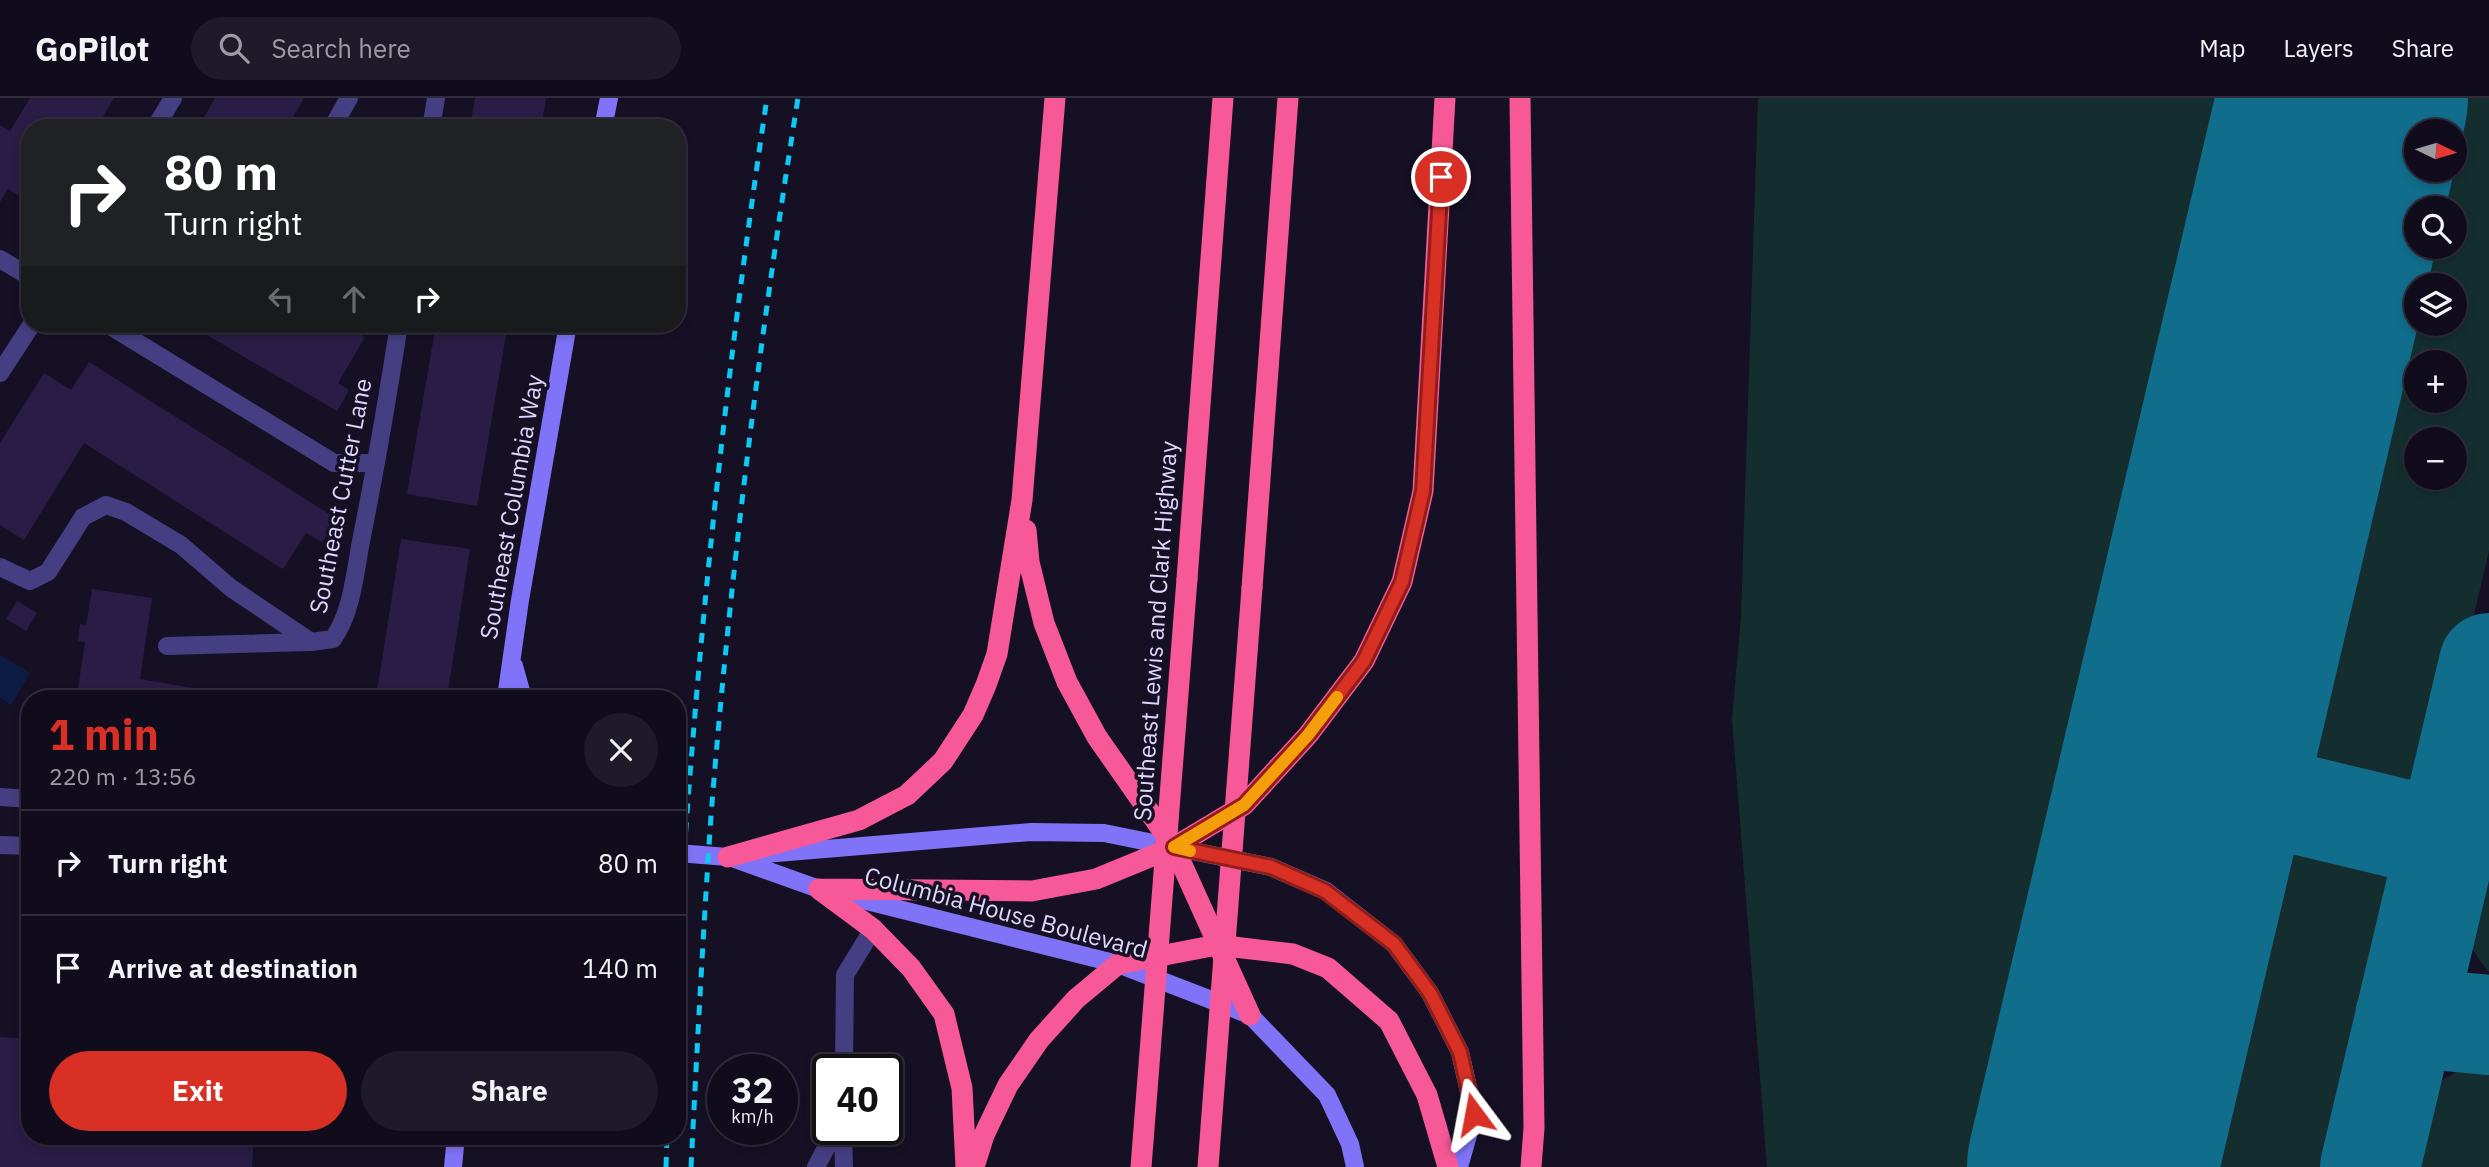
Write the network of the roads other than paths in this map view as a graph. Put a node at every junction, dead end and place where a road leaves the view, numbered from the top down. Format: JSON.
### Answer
{"nodes":[{"id":1,"x":173,"y":98,"type":"edge"},
{"id":2,"x":349,"y":98,"type":"edge"},
{"id":3,"x":436,"y":98,"type":"edge"},
{"id":4,"x":609,"y":98,"type":"edge"},
{"id":5,"x":1055,"y":98,"type":"edge"},
{"id":6,"x":1223,"y":98,"type":"edge"},
{"id":7,"x":1288,"y":98,"type":"edge"},
{"id":8,"x":1445,"y":98,"type":"edge"},
{"id":9,"x":1520,"y":98,"type":"edge"},
{"id":10,"x":160,"y":119,"type":"edge"},
{"id":11,"x":337,"y":119,"type":"edge"},
{"id":12,"x":432,"y":119,"type":"edge"},
{"id":13,"x":605,"y":119,"type":"edge"},
{"id":14,"x":0,"y":259,"type":"edge"},
{"id":15,"x":21,"y":272,"type":"edge"},
{"id":16,"x":26,"y":333,"type":"edge"},
{"id":17,"x":122,"y":333,"type":"edge"},
{"id":18,"x":396,"y":333,"type":"edge"},
{"id":19,"x":566,"y":333,"type":"edge"},
{"id":20,"x":0,"y":373,"type":"edge"},
{"id":21,"x":376,"y":463,"type":"junction"},
{"id":22,"x":1022,"y":500,"type":"junction"},
{"id":23,"x":0,"y":567,"type":"edge"},
{"id":24,"x":311,"y":642,"type":"junction"},
{"id":25,"x":167,"y":646,"type":"dead end"},
{"id":26,"x":512,"y":656,"type":"junction"},
{"id":27,"x":507,"y":690,"type":"edge"},
{"id":28,"x":521,"y":690,"type":"edge"},
{"id":29,"x":0,"y":797,"type":"edge"},
{"id":30,"x":21,"y":798,"type":"edge"},
{"id":31,"x":0,"y":845,"type":"edge"},
{"id":32,"x":21,"y":846,"type":"edge"},
{"id":33,"x":1174,"y":847,"type":"junction"},
{"id":34,"x":686,"y":854,"type":"edge"},
{"id":35,"x":728,"y":857,"type":"junction"},
{"id":36,"x":819,"y":889,"type":"junction"},
{"id":37,"x":873,"y":929,"type":"junction"},
{"id":38,"x":1217,"y":945,"type":"junction"},
{"id":39,"x":1118,"y":964,"type":"junction"},
{"id":40,"x":1250,"y":1015,"type":"junction"},
{"id":41,"x":844,"y":1054,"type":"edge"},
{"id":42,"x":455,"y":1145,"type":"edge"},
{"id":43,"x":828,"y":1145,"type":"edge"},
{"id":44,"x":843,"y":1145,"type":"edge"},
{"id":45,"x":453,"y":1167,"type":"edge"},
{"id":46,"x":816,"y":1167,"type":"edge"},
{"id":47,"x":844,"y":1167,"type":"edge"},
{"id":48,"x":966,"y":1167,"type":"edge"},
{"id":49,"x":974,"y":1167,"type":"edge"},
{"id":50,"x":1141,"y":1167,"type":"edge"},
{"id":51,"x":1208,"y":1167,"type":"edge"},
{"id":52,"x":1355,"y":1167,"type":"edge"},
{"id":53,"x":1448,"y":1167,"type":"edge"},
{"id":54,"x":1459,"y":1167,"type":"edge"},
{"id":55,"x":1531,"y":1167,"type":"edge"}],
"edges":[{"from":1,"to":10,"type":"street"},
{"from":2,"to":11,"type":"street"},
{"from":3,"to":12,"type":"street"},
{"from":4,"to":13,"type":"street"},
{"from":5,"to":22,"type":"highway"},
{"from":6,"to":50,"type":"highway","name":"Southeast Lewis and Clark Highway","bridge":true},
{"from":7,"to":51,"type":"highway","bridge":true},
{"from":8,"to":33,"type":"highway"},
{"from":9,"to":55,"type":"highway"},
{"from":14,"to":15,"type":"street"},
{"from":16,"to":20,"type":"street"},
{"from":17,"to":21,"type":"street"},
{"from":18,"to":21,"type":"street","name":"Southeast Cutter Lane"},
{"from":19,"to":26,"type":"street","name":"Southeast Columbia Way"},
{"from":21,"to":24,"type":"street","name":"Southeast Cutter Lane"},
{"from":22,"to":33,"type":"highway"},
{"from":22,"to":35,"type":"highway"},
{"from":23,"to":24,"type":"street","name":"Southeast Cutter Lane"},
{"from":24,"to":25,"type":"street"},
{"from":26,"to":27,"type":"street","name":"Southeast Columbia Way"},
{"from":26,"to":28,"type":"street"},
{"from":29,"to":30,"type":"street"},
{"from":31,"to":32,"type":"street"},
{"from":33,"to":35,"type":"street"},
{"from":33,"to":36,"type":"highway"},
{"from":33,"to":38,"type":"highway"},
{"from":33,"to":54,"type":"street"},
{"from":34,"to":35,"type":"street"},
{"from":35,"to":36,"type":"street","name":"Columbia House Boulevard"},
{"from":36,"to":37,"type":"highway"},
{"from":36,"to":39,"type":"street","name":"Columbia House Boulevard"},
{"from":37,"to":41,"type":"street"},
{"from":37,"to":48,"type":"highway"},
{"from":38,"to":39,"type":"highway"},
{"from":38,"to":40,"type":"highway"},
{"from":38,"to":53,"type":"highway"},
{"from":39,"to":40,"type":"street","name":"Columbia House Boulevard"},
{"from":39,"to":49,"type":"highway"},
{"from":40,"to":52,"type":"street","name":"Columbia House Boulevard"},
{"from":42,"to":45,"type":"street"},
{"from":43,"to":46,"type":"street"},
{"from":44,"to":47,"type":"street"}]}
